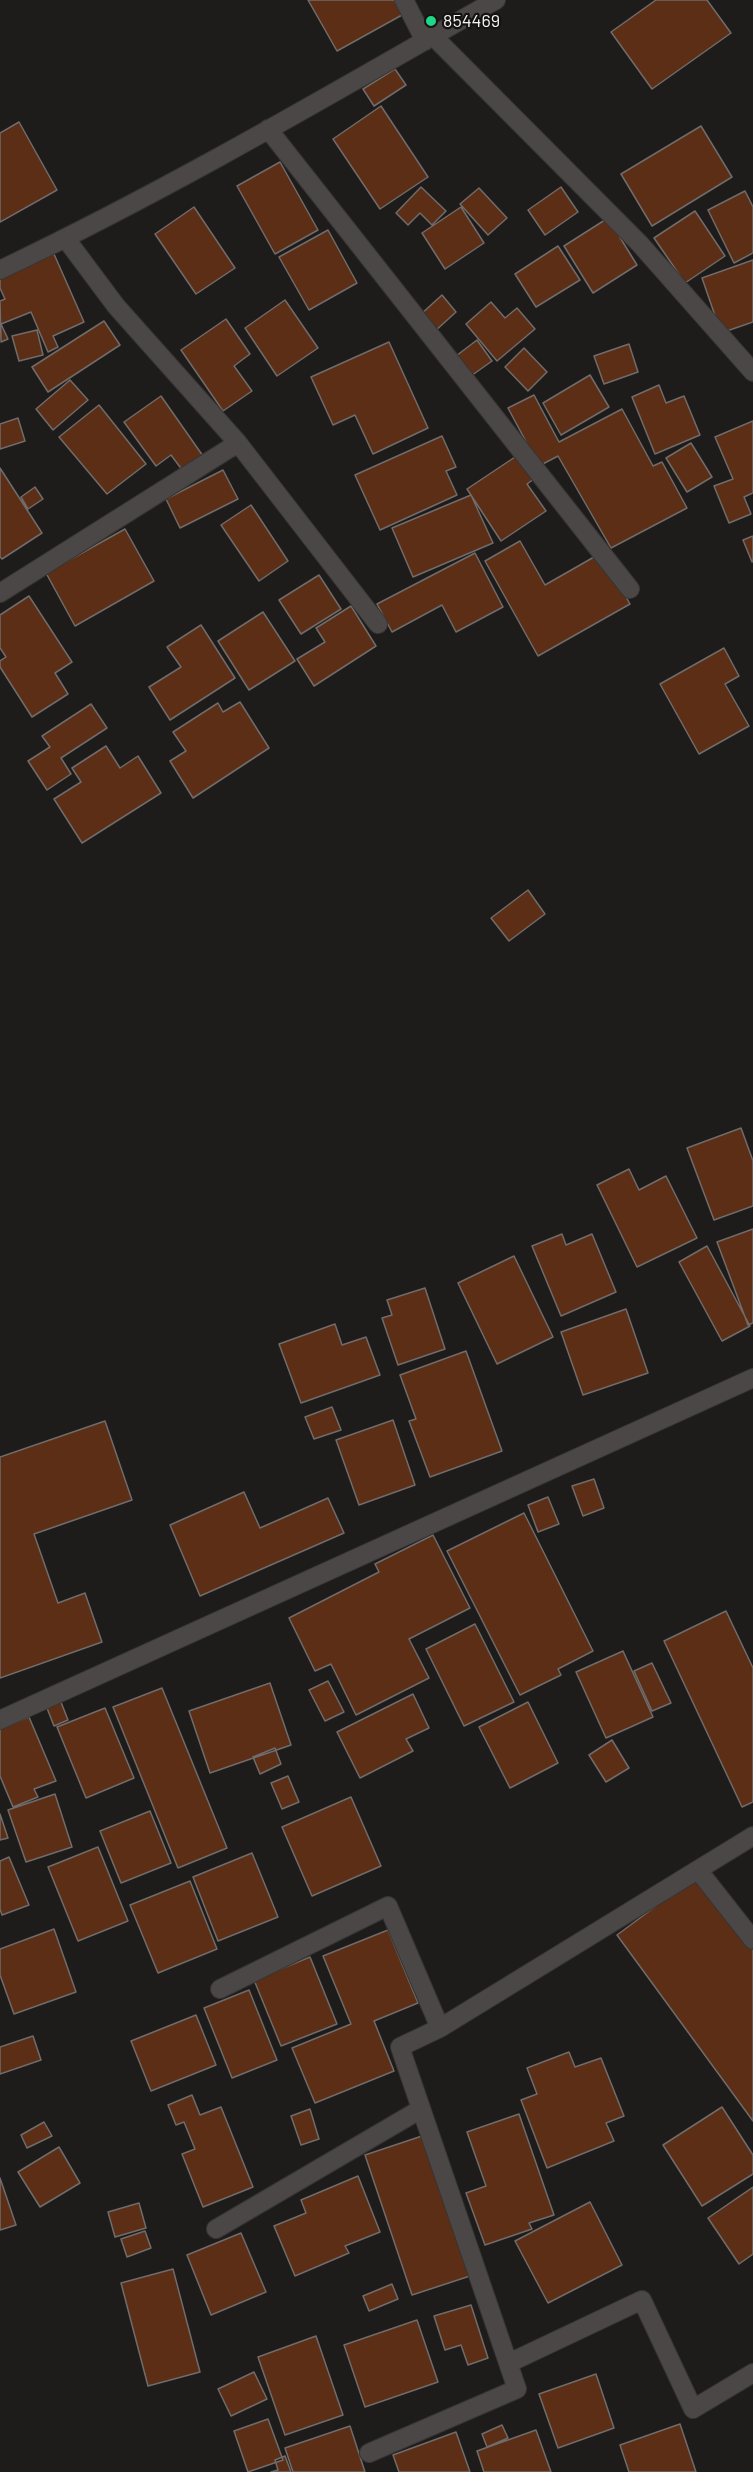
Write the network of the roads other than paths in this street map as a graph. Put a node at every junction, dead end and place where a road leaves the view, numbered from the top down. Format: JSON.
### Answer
{"nodes":[{"id":1,"x":405,"y":0,"type":"edge"},
{"id":2,"x":496,"y":0,"type":"edge"},
{"id":3,"x":429,"y":39,"type":"junction"},
{"id":4,"x":268,"y":129,"type":"junction"},
{"id":5,"x":66,"y":239,"type":"junction"},
{"id":6,"x":0,"y":270,"type":"edge"},
{"id":7,"x":753,"y":372,"type":"edge"},
{"id":8,"x":238,"y":443,"type":"junction"},
{"id":9,"x":630,"y":589,"type":"dead end"},
{"id":10,"x":0,"y":593,"type":"edge"},
{"id":11,"x":378,"y":624,"type":"dead end"},
{"id":12,"x":753,"y":1378,"type":"edge"},
{"id":13,"x":0,"y":1720,"type":"edge"},
{"id":14,"x":753,"y":1836,"type":"edge"},
{"id":15,"x":698,"y":1869,"type":"junction"},
{"id":16,"x":753,"y":1940,"type":"edge"},
{"id":17,"x":220,"y":1989,"type":"dead end"},
{"id":18,"x":440,"y":2028,"type":"junction"},
{"id":19,"x":422,"y":2109,"type":"junction"},
{"id":20,"x":216,"y":2229,"type":"dead end"},
{"id":21,"x":509,"y":2363,"type":"junction"},
{"id":22,"x":753,"y":2373,"type":"edge"},
{"id":23,"x":369,"y":2453,"type":"dead end"}],
"edges":[{"from":1,"to":3,"type":"street"},
{"from":2,"to":3,"type":"street"},
{"from":3,"to":4,"type":"street"},
{"from":3,"to":7,"type":"street"},
{"from":4,"to":5,"type":"street"},
{"from":4,"to":9,"type":"street"},
{"from":5,"to":6,"type":"street"},
{"from":5,"to":8,"type":"street"},
{"from":8,"to":10,"type":"street"},
{"from":8,"to":11,"type":"street"},
{"from":12,"to":13,"type":"street"},
{"from":14,"to":15,"type":"street"},
{"from":15,"to":16,"type":"street"},
{"from":15,"to":18,"type":"street"},
{"from":17,"to":18,"type":"street"},
{"from":18,"to":19,"type":"street"},
{"from":19,"to":20,"type":"street"},
{"from":19,"to":21,"type":"street"},
{"from":21,"to":22,"type":"street"},
{"from":21,"to":23,"type":"street"}]}
